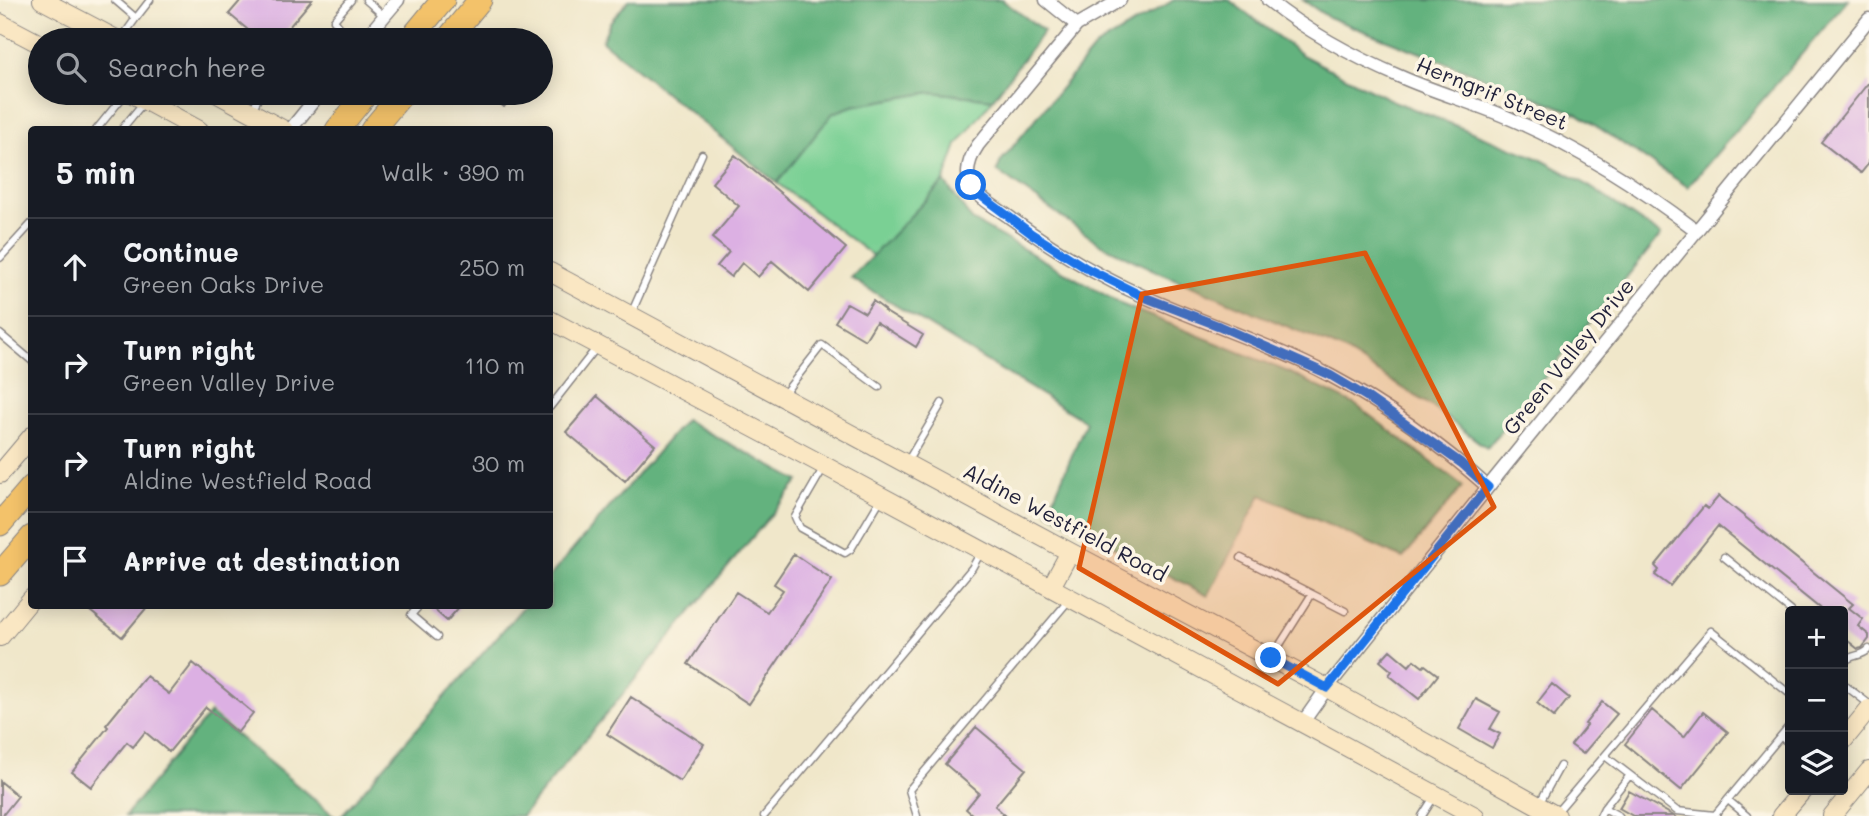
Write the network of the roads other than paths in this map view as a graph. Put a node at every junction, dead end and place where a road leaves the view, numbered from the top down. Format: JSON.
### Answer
{"nodes":[{"id":1,"x":41,"y":0,"type":"edge"},
{"id":2,"x":115,"y":0,"type":"edge"},
{"id":3,"x":150,"y":0,"type":"edge"},
{"id":4,"x":351,"y":0,"type":"edge"},
{"id":5,"x":366,"y":0,"type":"edge"},
{"id":6,"x":398,"y":0,"type":"edge"},
{"id":7,"x":443,"y":0,"type":"edge"},
{"id":8,"x":480,"y":0,"type":"edge"},
{"id":9,"x":1046,"y":0,"type":"edge"},
{"id":10,"x":1120,"y":0,"type":"edge"},
{"id":11,"x":1268,"y":0,"type":"edge"},
{"id":12,"x":384,"y":16,"type":"junction"},
{"id":13,"x":136,"y":18,"type":"junction"},
{"id":14,"x":1869,"y":19,"type":"edge"},
{"id":15,"x":0,"y":23,"type":"edge"},
{"id":16,"x":1077,"y":25,"type":"junction"},
{"id":17,"x":96,"y":28,"type":"edge"},
{"id":18,"x":128,"y":28,"type":"edge"},
{"id":19,"x":340,"y":28,"type":"edge"},
{"id":20,"x":374,"y":28,"type":"edge"},
{"id":21,"x":420,"y":28,"type":"edge"},
{"id":22,"x":457,"y":28,"type":"edge"},
{"id":23,"x":28,"y":38,"type":"edge"},
{"id":24,"x":123,"y":105,"type":"edge"},
{"id":25,"x":130,"y":105,"type":"edge"},
{"id":26,"x":153,"y":105,"type":"edge"},
{"id":27,"x":238,"y":105,"type":"edge"},
{"id":28,"x":255,"y":105,"type":"edge"},
{"id":29,"x":310,"y":105,"type":"edge"},
{"id":30,"x":357,"y":105,"type":"edge"},
{"id":31,"x":393,"y":105,"type":"edge"},
{"id":32,"x":251,"y":112,"type":"junction"},
{"id":33,"x":100,"y":126,"type":"edge"},
{"id":34,"x":122,"y":126,"type":"edge"},
{"id":35,"x":192,"y":126,"type":"edge"},
{"id":36,"x":277,"y":126,"type":"edge"},
{"id":37,"x":293,"y":126,"type":"edge"},
{"id":38,"x":340,"y":126,"type":"edge"},
{"id":39,"x":375,"y":126,"type":"edge"},
{"id":40,"x":702,"y":154,"type":"dead end"},
{"id":41,"x":28,"y":227,"type":"edge"},
{"id":42,"x":1697,"y":231,"type":"junction"},
{"id":43,"x":0,"y":258,"type":"edge"},
{"id":44,"x":553,"y":274,"type":"edge"},
{"id":45,"x":631,"y":315,"type":"junction"},
{"id":46,"x":553,"y":322,"type":"edge"},
{"id":47,"x":0,"y":334,"type":"edge"},
{"id":48,"x":599,"y":346,"type":"junction"},
{"id":49,"x":28,"y":358,"type":"edge"},
{"id":50,"x":880,"y":387,"type":"dead end"},
{"id":51,"x":782,"y":397,"type":"junction"},
{"id":52,"x":553,"y":403,"type":"edge"},
{"id":53,"x":942,"y":403,"type":"dead end"},
{"id":54,"x":28,"y":441,"type":"edge"},
{"id":55,"x":906,"y":463,"type":"junction"},
{"id":56,"x":825,"y":466,"type":"junction"},
{"id":57,"x":0,"y":474,"type":"edge"},
{"id":58,"x":1488,"y":487,"type":"junction"},
{"id":59,"x":28,"y":492,"type":"edge"},
{"id":60,"x":883,"y":497,"type":"junction"},
{"id":61,"x":0,"y":524,"type":"edge"},
{"id":62,"x":28,"y":542,"type":"edge"},
{"id":63,"x":982,"y":550,"type":"junction"},
{"id":64,"x":1070,"y":552,"type":"junction"},
{"id":65,"x":1724,"y":557,"type":"dead end"},
{"id":66,"x":1241,"y":558,"type":"dead end"},
{"id":67,"x":0,"y":574,"type":"edge"},
{"id":68,"x":1051,"y":587,"type":"junction"},
{"id":69,"x":1312,"y":594,"type":"junction"},
{"id":70,"x":1071,"y":598,"type":"junction"},
{"id":71,"x":28,"y":603,"type":"edge"},
{"id":72,"x":1785,"y":606,"type":"edge"},
{"id":73,"x":416,"y":609,"type":"edge"},
{"id":74,"x":1345,"y":611,"type":"dead end"},
{"id":75,"x":0,"y":637,"type":"edge"},
{"id":76,"x":437,"y":637,"type":"dead end"},
{"id":77,"x":1869,"y":649,"type":"edge"},
{"id":78,"x":1848,"y":657,"type":"edge"},
{"id":79,"x":1271,"y":658,"type":"junction"},
{"id":80,"x":1327,"y":688,"type":"junction"},
{"id":81,"x":1848,"y":688,"type":"edge"},
{"id":82,"x":1785,"y":690,"type":"edge"},
{"id":83,"x":1869,"y":707,"type":"edge"},
{"id":84,"x":1303,"y":722,"type":"junction"},
{"id":85,"x":1785,"y":732,"type":"edge"},
{"id":86,"x":1848,"y":734,"type":"edge"},
{"id":87,"x":1781,"y":737,"type":"junction"},
{"id":88,"x":1785,"y":740,"type":"edge"},
{"id":89,"x":1605,"y":756,"type":"junction"},
{"id":90,"x":1560,"y":766,"type":"dead end"},
{"id":91,"x":1869,"y":771,"type":"edge"},
{"id":92,"x":1630,"y":775,"type":"junction"},
{"id":93,"x":1436,"y":794,"type":"junction"},
{"id":94,"x":1799,"y":795,"type":"edge"},
{"id":95,"x":1728,"y":800,"type":"junction"},
{"id":96,"x":1538,"y":805,"type":"junction"},
{"id":97,"x":1604,"y":808,"type":"junction"},
{"id":98,"x":1556,"y":815,"type":"edge"},
{"id":99,"x":1742,"y":815,"type":"edge"},
{"id":100,"x":764,"y":816,"type":"edge"},
{"id":101,"x":917,"y":816,"type":"edge"},
{"id":102,"x":1422,"y":816,"type":"edge"},
{"id":103,"x":1475,"y":816,"type":"edge"},
{"id":104,"x":1600,"y":816,"type":"edge"},
{"id":105,"x":1619,"y":816,"type":"edge"},
{"id":106,"x":1781,"y":816,"type":"edge"},
{"id":107,"x":1832,"y":816,"type":"edge"}],
"edges":[{"from":1,"to":17,"type":"main road"},
{"from":2,"to":13,"type":"lane"},
{"from":3,"to":13,"type":"lane"},
{"from":4,"to":19,"type":"lane"},
{"from":5,"to":12,"type":"lane"},
{"from":6,"to":12,"type":"street"},
{"from":7,"to":21,"type":"highway"},
{"from":8,"to":22,"type":"highway"},
{"from":9,"to":16,"type":"street"},
{"from":10,"to":16,"type":"street"},
{"from":11,"to":42,"type":"street","name":"Herngrif Street"},
{"from":12,"to":20,"type":"street"},
{"from":13,"to":18,"type":"lane"},
{"from":14,"to":42,"type":"street","name":"Green Valley Drive"},
{"from":15,"to":23,"type":"main road"},
{"from":16,"to":58,"type":"street"},
{"from":24,"to":33,"type":"lane"},
{"from":25,"to":34,"type":"lane"},
{"from":26,"to":35,"type":"main road"},
{"from":27,"to":32,"type":"main road"},
{"from":28,"to":32,"type":"lane"},
{"from":29,"to":37,"type":"street"},
{"from":30,"to":38,"type":"highway"},
{"from":31,"to":39,"type":"highway"},
{"from":32,"to":36,"type":"main road"},
{"from":40,"to":45,"type":"lane"},
{"from":41,"to":43,"type":"lane"},
{"from":42,"to":58,"type":"street","name":"Green Valley Drive"},
{"from":44,"to":45,"type":"main road","name":"Aldine Westfield Road"},
{"from":45,"to":51,"type":"main road","name":"Aldine Westfield Road"},
{"from":46,"to":48,"type":"main road"},
{"from":47,"to":49,"type":"lane"},
{"from":48,"to":52,"type":"lane"},
{"from":48,"to":56,"type":"main road"},
{"from":50,"to":51,"type":"lane"},
{"from":51,"to":55,"type":"main road","name":"Aldine Westfield Road"},
{"from":53,"to":55,"type":"lane"},
{"from":54,"to":57,"type":"main road"},
{"from":55,"to":64,"type":"main road","name":"Aldine Westfield Road"},
{"from":56,"to":60,"type":"main road"},
{"from":56,"to":60,"type":"lane"},
{"from":58,"to":80,"type":"street","name":"Green Valley Drive"},
{"from":59,"to":61,"type":"highway"},
{"from":60,"to":63,"type":"main road"},
{"from":62,"to":67,"type":"highway"},
{"from":63,"to":68,"type":"main road"},
{"from":63,"to":100,"type":"lane"},
{"from":64,"to":68,"type":"main road"},
{"from":64,"to":79,"type":"main road","name":"Aldine Westfield Road"},
{"from":65,"to":72,"type":"lane"},
{"from":66,"to":69,"type":"lane"},
{"from":68,"to":70,"type":"main road"},
{"from":69,"to":74,"type":"lane"},
{"from":69,"to":79,"type":"lane"},
{"from":70,"to":84,"type":"main road"},
{"from":70,"to":101,"type":"lane"},
{"from":71,"to":75,"type":"main road"},
{"from":73,"to":76,"type":"lane"},
{"from":77,"to":78,"type":"lane"},
{"from":79,"to":80,"type":"main road","name":"Aldine Westfield Road"},
{"from":80,"to":84,"type":"street","name":"Green Valley Drive"},
{"from":80,"to":96,"type":"main road","name":"Aldine Westfield Road"},
{"from":81,"to":83,"type":"lane"},
{"from":82,"to":89,"type":"lane"},
{"from":83,"to":86,"type":"main road"},
{"from":84,"to":93,"type":"main road"},
{"from":85,"to":87,"type":"lane"},
{"from":87,"to":88,"type":"lane"},
{"from":87,"to":95,"type":"lane"},
{"from":89,"to":92,"type":"lane"},
{"from":89,"to":98,"type":"lane"},
{"from":90,"to":96,"type":"lane"},
{"from":91,"to":107,"type":"main road"},
{"from":92,"to":95,"type":"lane"},
{"from":92,"to":97,"type":"lane"},
{"from":93,"to":102,"type":"lane"},
{"from":93,"to":103,"type":"main road"},
{"from":94,"to":106,"type":"main road"},
{"from":95,"to":99,"type":"lane"},
{"from":96,"to":98,"type":"main road","name":"Aldine Westfield Road"},
{"from":97,"to":104,"type":"lane"},
{"from":97,"to":105,"type":"lane"}]}
